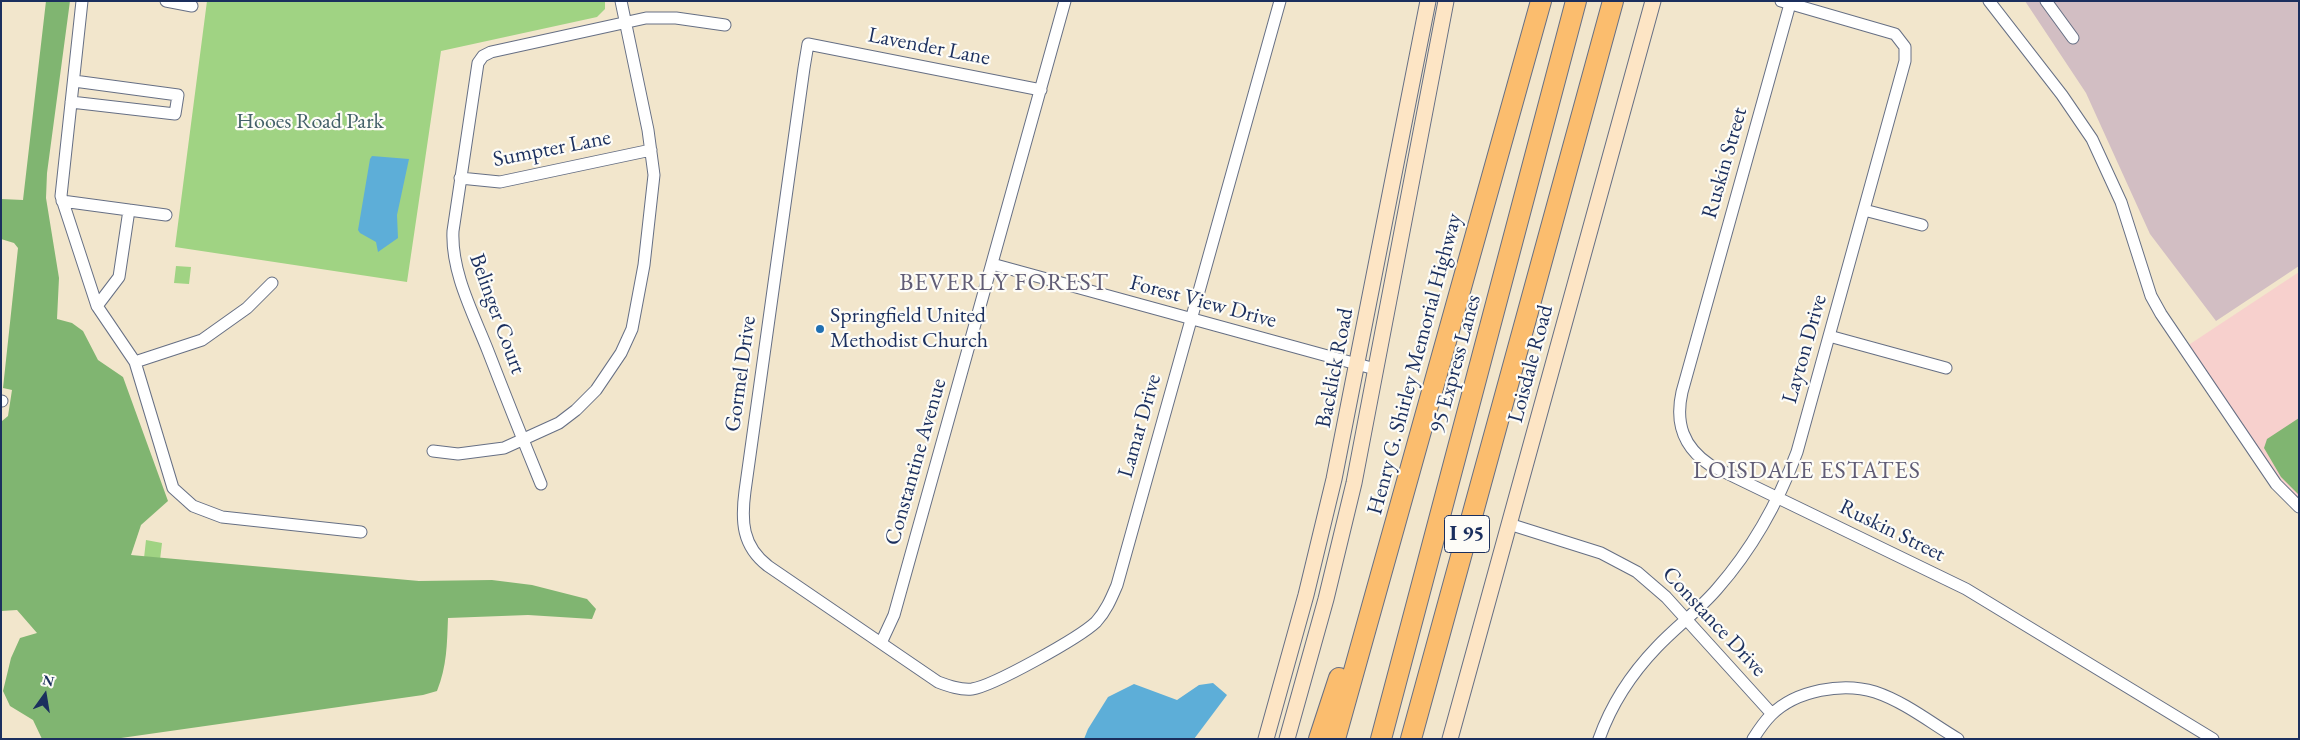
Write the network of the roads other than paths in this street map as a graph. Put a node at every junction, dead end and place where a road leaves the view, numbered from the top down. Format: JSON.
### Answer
{"nodes":[{"id":1,"x":82,"y":1,"type":"edge"},
{"id":2,"x":166,"y":1,"type":"edge"},
{"id":3,"x":621,"y":1,"type":"edge"},
{"id":4,"x":1065,"y":1,"type":"edge"},
{"id":5,"x":1280,"y":1,"type":"edge"},
{"id":6,"x":1428,"y":1,"type":"edge"},
{"id":7,"x":1446,"y":1,"type":"edge"},
{"id":8,"x":1541,"y":1,"type":"edge"},
{"id":9,"x":1576,"y":1,"type":"edge"},
{"id":10,"x":1613,"y":1,"type":"edge"},
{"id":11,"x":1652,"y":1,"type":"edge"},
{"id":12,"x":1988,"y":1,"type":"edge"},
{"id":13,"x":2046,"y":1,"type":"edge"},
{"id":14,"x":1785,"y":2,"type":"edge"},
{"id":15,"x":192,"y":6,"type":"dead end"},
{"id":16,"x":625,"y":22,"type":"junction"},
{"id":17,"x":725,"y":25,"type":"dead end"},
{"id":18,"x":2073,"y":38,"type":"dead end"},
{"id":19,"x":808,"y":44,"type":"joint"},
{"id":20,"x":74,"y":81,"type":"junction"},
{"id":21,"x":1041,"y":90,"type":"junction"},
{"id":22,"x":71,"y":102,"type":"junction"},
{"id":23,"x":651,"y":150,"type":"junction"},
{"id":24,"x":460,"y":178,"type":"junction"},
{"id":25,"x":62,"y":201,"type":"junction"},
{"id":26,"x":129,"y":210,"type":"junction"},
{"id":27,"x":1864,"y":210,"type":"junction"},
{"id":28,"x":166,"y":214,"type":"dead end"},
{"id":29,"x":1922,"y":225,"type":"dead end"},
{"id":30,"x":992,"y":264,"type":"junction"},
{"id":31,"x":272,"y":282,"type":"dead end"},
{"id":32,"x":97,"y":306,"type":"junction"},
{"id":33,"x":1191,"y":320,"type":"junction"},
{"id":34,"x":1829,"y":336,"type":"junction"},
{"id":35,"x":135,"y":362,"type":"junction"},
{"id":36,"x":1357,"y":365,"type":"junction"},
{"id":37,"x":1946,"y":368,"type":"dead end"},
{"id":38,"x":1375,"y":369,"type":"junction"},
{"id":39,"x":1435,"y":382,"type":"junction"},
{"id":40,"x":523,"y":440,"type":"junction"},
{"id":41,"x":432,"y":451,"type":"dead end"},
{"id":42,"x":540,"y":484,"type":"dead end"},
{"id":43,"x":1777,"y":498,"type":"junction"},
{"id":44,"x":2299,"y":507,"type":"edge"},
{"id":45,"x":1509,"y":524,"type":"junction"},
{"id":46,"x":361,"y":532,"type":"dead end"},
{"id":47,"x":1687,"y":619,"type":"junction"},
{"id":48,"x":881,"y":643,"type":"junction"},
{"id":49,"x":1772,"y":714,"type":"junction"},
{"id":50,"x":1266,"y":739,"type":"edge"},
{"id":51,"x":1287,"y":739,"type":"edge"},
{"id":52,"x":1320,"y":739,"type":"edge"},
{"id":53,"x":1335,"y":739,"type":"edge"},
{"id":54,"x":1381,"y":739,"type":"edge"},
{"id":55,"x":1411,"y":739,"type":"edge"},
{"id":56,"x":1450,"y":739,"type":"edge"},
{"id":57,"x":1598,"y":739,"type":"edge"},
{"id":58,"x":1752,"y":739,"type":"edge"},
{"id":59,"x":1958,"y":739,"type":"edge"},
{"id":60,"x":2213,"y":739,"type":"edge"}],
"edges":[{"from":1,"to":20,"type":"street"},
{"from":2,"to":15,"type":"street"},
{"from":3,"to":16,"type":"street"},
{"from":4,"to":21,"type":"street","name":"Constantine Avenue"},
{"from":5,"to":33,"type":"street","name":"Lamar Drive"},
{"from":6,"to":36,"type":"main road","name":"Backlick Road"},
{"from":7,"to":38,"type":"main road","name":"Backlick Road"},
{"from":8,"to":39,"type":"highway","name":"Henry G. Shirley Memorial Highway"},
{"from":9,"to":54,"type":"highway","name":"95 Express Lanes"},
{"from":10,"to":55,"type":"highway","number":"I 95"},
{"from":11,"to":45,"type":"main road","name":"Loisdale Road"},
{"from":12,"to":44,"type":"street"},
{"from":13,"to":18,"type":"street"},
{"from":14,"to":27,"type":"street","name":"Layton Drive"},
{"from":14,"to":43,"type":"street","name":"Ruskin Street"},
{"from":16,"to":17,"type":"street"},
{"from":16,"to":23,"type":"street"},
{"from":16,"to":24,"type":"street","name":"Belinger Court"},
{"from":19,"to":21,"type":"street","name":"Lavender Lane"},
{"from":19,"to":48,"type":"street","name":"Gormel Drive"},
{"from":20,"to":22,"type":"street"},
{"from":20,"to":22,"type":"street"},
{"from":21,"to":30,"type":"street","name":"Constantine Avenue"},
{"from":22,"to":25,"type":"street"},
{"from":23,"to":24,"type":"street","name":"Sumpter Lane"},
{"from":23,"to":40,"type":"street"},
{"from":24,"to":40,"type":"street","name":"Belinger Court"},
{"from":25,"to":26,"type":"street"},
{"from":25,"to":32,"type":"street"},
{"from":26,"to":28,"type":"street"},
{"from":26,"to":32,"type":"street"},
{"from":27,"to":29,"type":"street"},
{"from":27,"to":34,"type":"street","name":"Layton Drive"},
{"from":30,"to":33,"type":"street","name":"Forest View Drive"},
{"from":30,"to":48,"type":"street","name":"Constantine Avenue"},
{"from":31,"to":35,"type":"street"},
{"from":32,"to":35,"type":"street"},
{"from":33,"to":36,"type":"street","name":"Forest View Drive"},
{"from":33,"to":48,"type":"street","name":"Lamar Drive"},
{"from":34,"to":37,"type":"street"},
{"from":34,"to":43,"type":"street","name":"Layton Drive"},
{"from":35,"to":46,"type":"street"},
{"from":36,"to":38,"type":"street","name":"Forest View Drive"},
{"from":36,"to":50,"type":"main road","name":"Backlick Road"},
{"from":38,"to":51,"type":"main road","name":"Backlick Road"},
{"from":39,"to":52,"type":"highway"},
{"from":39,"to":53,"type":"highway","name":"Henry G. Shirley Memorial Highway"},
{"from":40,"to":41,"type":"street"},
{"from":40,"to":42,"type":"street","name":"Belinger Court"},
{"from":43,"to":47,"type":"street","name":"Layton Drive"},
{"from":43,"to":60,"type":"street","name":"Ruskin Street"},
{"from":45,"to":47,"type":"street","name":"Constance Drive"},
{"from":45,"to":56,"type":"main road","name":"Loisdale Road"},
{"from":47,"to":49,"type":"street","name":"Constance Drive"},
{"from":47,"to":57,"type":"street","name":"Layton Drive"},
{"from":49,"to":58,"type":"street"},
{"from":49,"to":59,"type":"street"}]}
